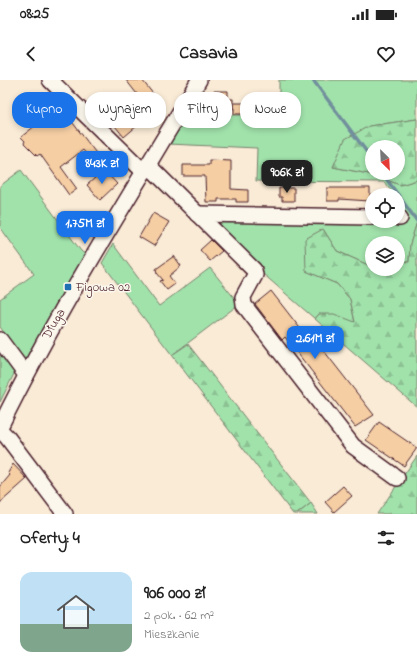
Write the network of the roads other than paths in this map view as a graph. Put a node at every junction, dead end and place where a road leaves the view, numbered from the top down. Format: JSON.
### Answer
{"nodes":[{"id":1,"x":50,"y":80,"type":"edge"},
{"id":2,"x":199,"y":80,"type":"edge"},
{"id":3,"x":146,"y":169,"type":"junction"},
{"id":4,"x":196,"y":214,"type":"junction"},
{"id":5,"x":365,"y":217,"type":"edge"},
{"id":6,"x":0,"y":340,"type":"edge"},
{"id":7,"x":26,"y":375,"type":"junction"},
{"id":8,"x":0,"y":427,"type":"edge"},
{"id":9,"x":0,"y":430,"type":"edge"},
{"id":10,"x":397,"y":478,"type":"dead end"},
{"id":11,"x":65,"y":514,"type":"edge"}],
"edges":[{"from":1,"to":3,"type":"street"},
{"from":2,"to":3,"type":"street","name":"Długa"},
{"from":3,"to":4,"type":"street"},
{"from":3,"to":7,"type":"street","name":"Długa"},
{"from":4,"to":5,"type":"street"},
{"from":4,"to":10,"type":"street"},
{"from":6,"to":7,"type":"street"},
{"from":7,"to":8,"type":"street","name":"Długa"},
{"from":9,"to":11,"type":"street"}]}
